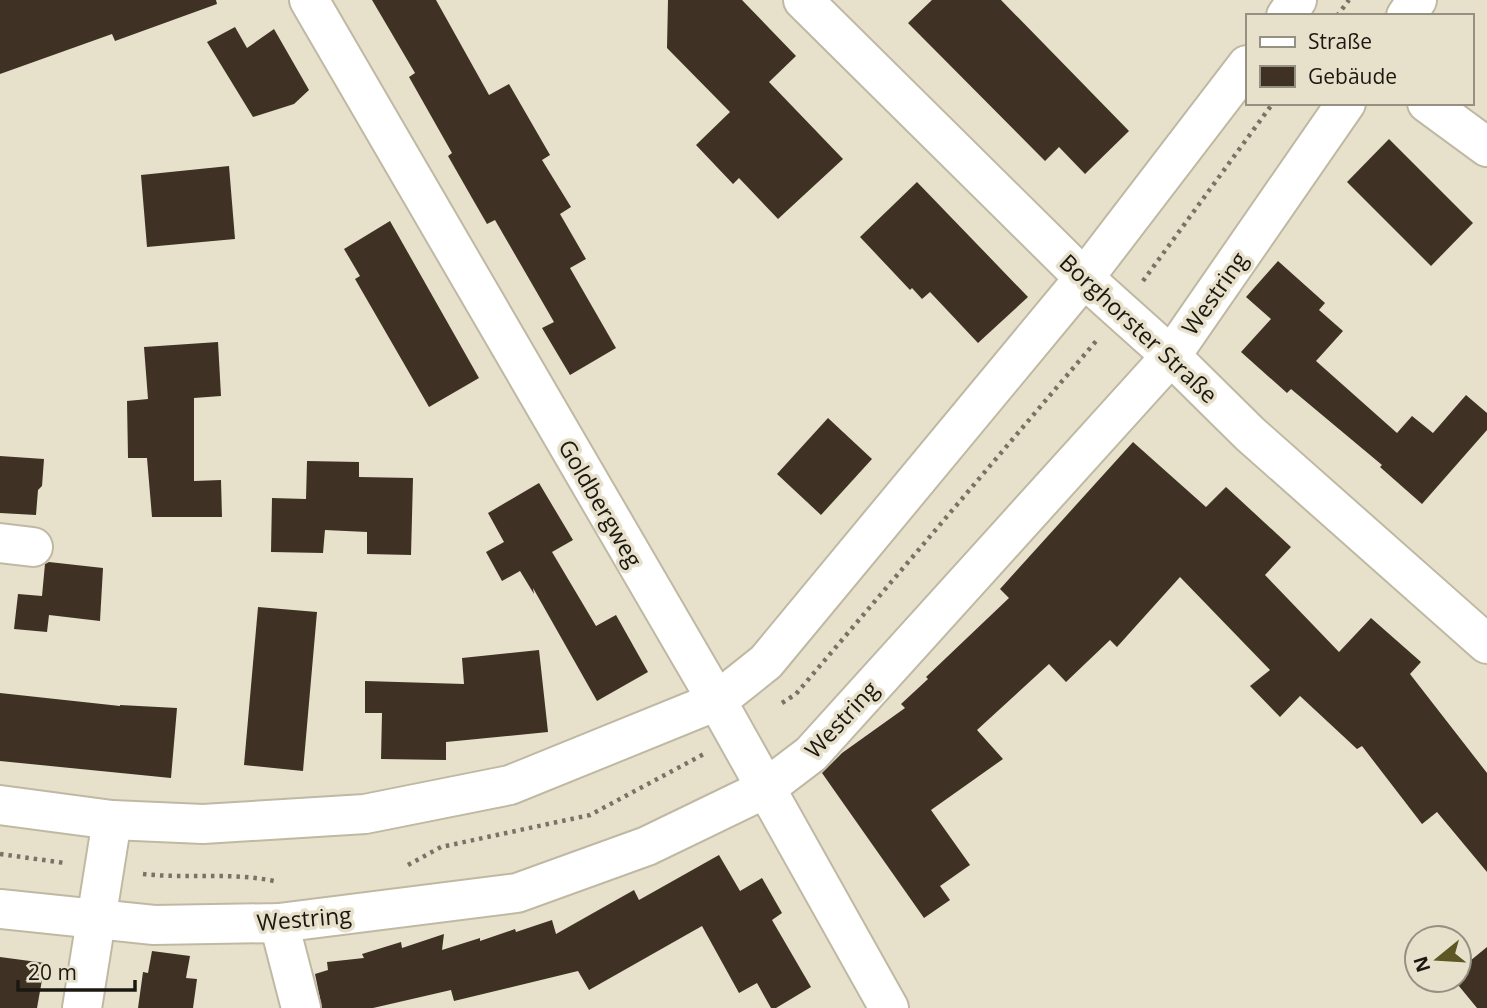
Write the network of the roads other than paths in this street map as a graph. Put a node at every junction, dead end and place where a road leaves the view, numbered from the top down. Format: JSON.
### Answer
{"nodes":[{"id":1,"x":309,"y":0,"type":"edge"},
{"id":2,"x":803,"y":0,"type":"edge"},
{"id":3,"x":1246,"y":66,"type":"edge"},
{"id":4,"x":1345,"y":105,"type":"edge"},
{"id":5,"x":1430,"y":105,"type":"edge"},
{"id":6,"x":1487,"y":148,"type":"edge"},
{"id":7,"x":1084,"y":278,"type":"junction"},
{"id":8,"x":1171,"y":356,"type":"junction"},
{"id":9,"x":1487,"y":644,"type":"edge"},
{"id":10,"x":717,"y":701,"type":"junction"},
{"id":11,"x":765,"y":789,"type":"junction"},
{"id":12,"x":0,"y":805,"type":"edge"},
{"id":13,"x":112,"y":820,"type":"junction"},
{"id":14,"x":0,"y":909,"type":"edge"},
{"id":15,"x":95,"y":919,"type":"junction"},
{"id":16,"x":279,"y":923,"type":"junction"},
{"id":17,"x":82,"y":1008,"type":"edge"},
{"id":18,"x":302,"y":1008,"type":"edge"},
{"id":19,"x":889,"y":1008,"type":"edge"}],
"edges":[{"from":1,"to":10,"type":"street","name":"Goldbergweg"},
{"from":2,"to":7,"type":"street","name":"Borghorster Straße"},
{"from":3,"to":7,"type":"street"},
{"from":4,"to":8,"type":"street","name":"Westring"},
{"from":5,"to":6,"type":"street"},
{"from":7,"to":8,"type":"street","name":"Borghorster Straße"},
{"from":7,"to":10,"type":"street"},
{"from":8,"to":9,"type":"street","name":"Borghorster Straße"},
{"from":8,"to":11,"type":"street","name":"Westring"},
{"from":10,"to":11,"type":"street","name":"Goldbergweg"},
{"from":10,"to":13,"type":"street"},
{"from":11,"to":16,"type":"street","name":"Westring"},
{"from":11,"to":19,"type":"street","name":"Goldbergweg"},
{"from":12,"to":13,"type":"street"},
{"from":13,"to":15,"type":"street"},
{"from":14,"to":15,"type":"street","name":"Westring"},
{"from":15,"to":16,"type":"street","name":"Westring"},
{"from":15,"to":17,"type":"street"},
{"from":16,"to":18,"type":"street"}]}
